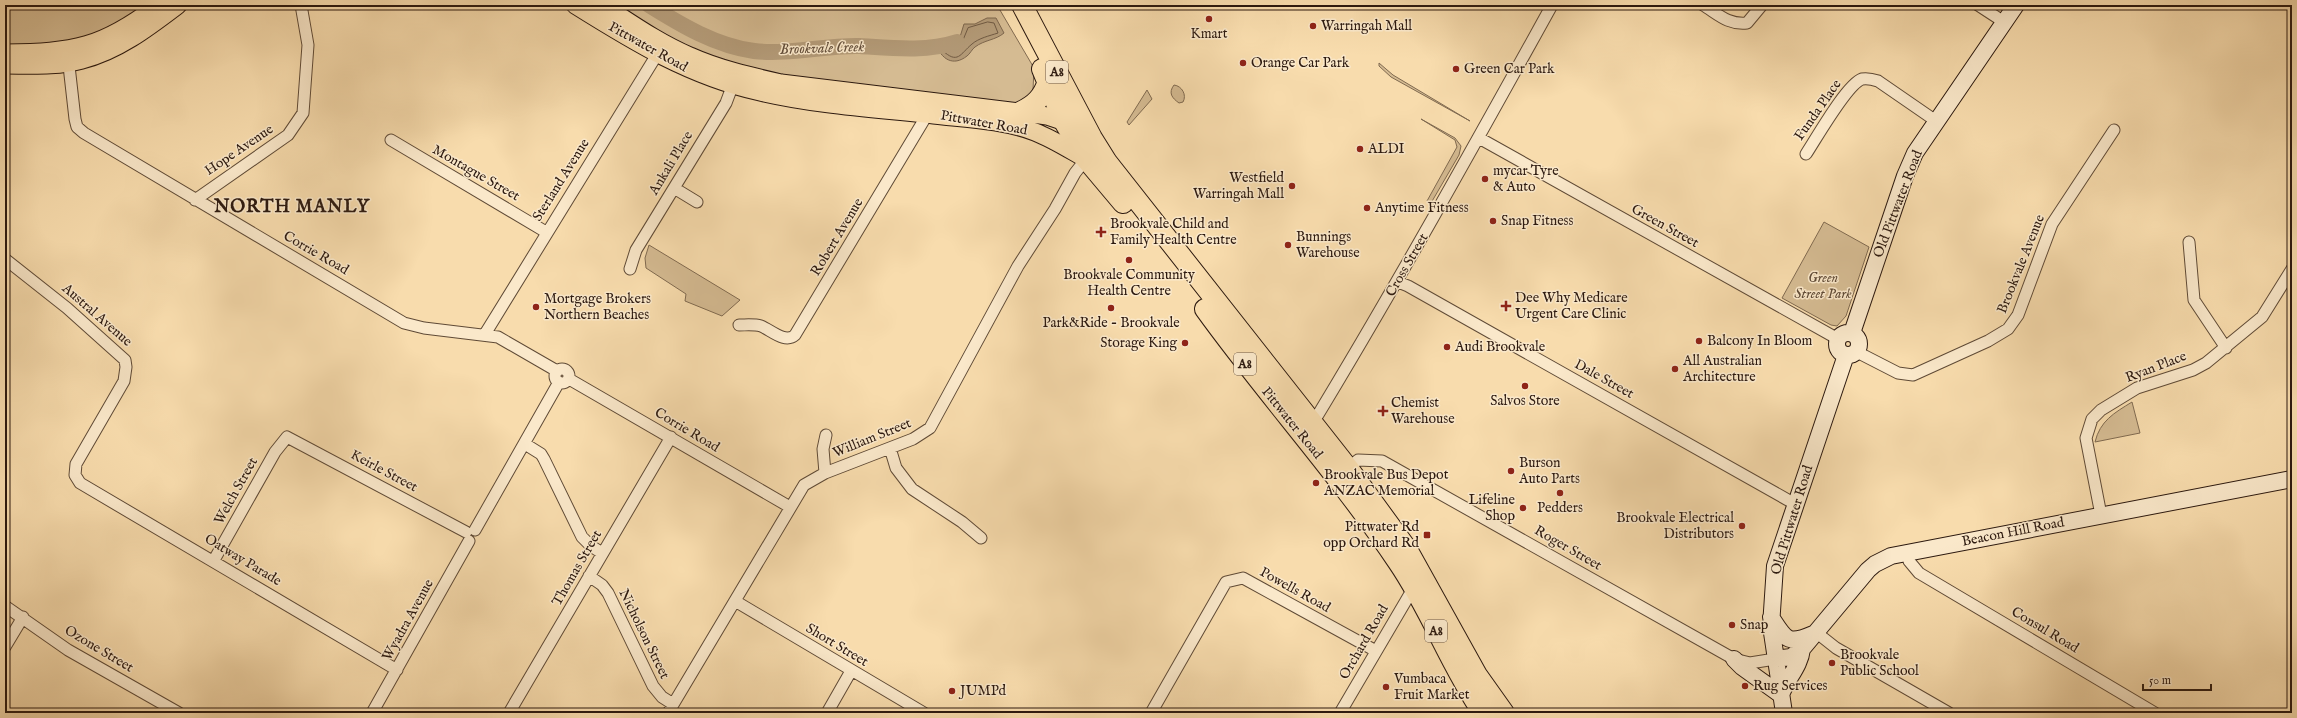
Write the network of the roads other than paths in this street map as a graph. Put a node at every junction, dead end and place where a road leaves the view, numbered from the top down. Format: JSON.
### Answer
{"nodes":[{"id":1,"x":158,"y":5,"type":"edge"},
{"id":2,"x":178,"y":5,"type":"edge"},
{"id":3,"x":301,"y":5,"type":"edge"},
{"id":4,"x":575,"y":5,"type":"edge"},
{"id":5,"x":603,"y":5,"type":"edge"},
{"id":6,"x":1011,"y":5,"type":"edge"},
{"id":7,"x":1022,"y":5,"type":"edge"},
{"id":8,"x":1552,"y":5,"type":"edge"},
{"id":9,"x":1702,"y":5,"type":"edge"},
{"id":10,"x":1762,"y":5,"type":"edge"},
{"id":11,"x":1978,"y":5,"type":"edge"},
{"id":12,"x":2016,"y":5,"type":"edge"},
{"id":13,"x":2004,"y":22,"type":"junction"},
{"id":14,"x":660,"y":49,"type":"junction"},
{"id":15,"x":5,"y":53,"type":"edge"},
{"id":16,"x":67,"y":57,"type":"junction"},
{"id":17,"x":5,"y":65,"type":"edge"},
{"id":18,"x":735,"y":79,"type":"junction"},
{"id":19,"x":1048,"y":81,"type":"junction"},
{"id":20,"x":931,"y":108,"type":"junction"},
{"id":21,"x":1020,"y":112,"type":"junction"},
{"id":22,"x":1063,"y":120,"type":"junction"},
{"id":23,"x":1936,"y":121,"type":"junction"},
{"id":24,"x":2114,"y":130,"type":"dead end"},
{"id":25,"x":1092,"y":138,"type":"junction"},
{"id":26,"x":1478,"y":138,"type":"junction"},
{"id":27,"x":391,"y":140,"type":"dead end"},
{"id":28,"x":1806,"y":154,"type":"dead end"},
{"id":29,"x":1086,"y":159,"type":"junction"},
{"id":30,"x":674,"y":188,"type":"junction"},
{"id":31,"x":195,"y":200,"type":"junction"},
{"id":32,"x":697,"y":202,"type":"dead end"},
{"id":33,"x":546,"y":232,"type":"junction"},
{"id":34,"x":2189,"y":242,"type":"dead end"},
{"id":35,"x":5,"y":259,"type":"edge"},
{"id":36,"x":630,"y":269,"type":"dead end"},
{"id":37,"x":2292,"y":269,"type":"edge"},
{"id":38,"x":1398,"y":282,"type":"junction"},
{"id":39,"x":738,"y":325,"type":"dead end"},
{"id":40,"x":485,"y":334,"type":"junction"},
{"id":41,"x":1845,"y":336,"type":"junction"},
{"id":42,"x":2226,"y":348,"type":"junction"},
{"id":43,"x":1851,"y":354,"type":"junction"},
{"id":44,"x":561,"y":378,"type":"junction"},
{"id":45,"x":1308,"y":430,"type":"junction"},
{"id":46,"x":826,"y":435,"type":"dead end"},
{"id":47,"x":287,"y":438,"type":"joint"},
{"id":48,"x":671,"y":438,"type":"junction"},
{"id":49,"x":525,"y":444,"type":"junction"},
{"id":50,"x":890,"y":448,"type":"junction"},
{"id":51,"x":1348,"y":468,"type":"junction"},
{"id":52,"x":825,"y":473,"type":"junction"},
{"id":53,"x":75,"y":474,"type":"joint"},
{"id":54,"x":2292,"y":479,"type":"edge"},
{"id":55,"x":1796,"y":504,"type":"junction"},
{"id":56,"x":790,"y":507,"type":"junction"},
{"id":57,"x":2101,"y":515,"type":"junction"},
{"id":58,"x":470,"y":534,"type":"junction"},
{"id":59,"x":981,"y":538,"type":"dead end"},
{"id":60,"x":1907,"y":552,"type":"junction"},
{"id":61,"x":602,"y":553,"type":"junction"},
{"id":62,"x":214,"y":560,"type":"junction"},
{"id":63,"x":589,"y":576,"type":"junction"},
{"id":64,"x":1414,"y":587,"type":"junction"},
{"id":65,"x":735,"y":601,"type":"junction"},
{"id":66,"x":5,"y":606,"type":"edge"},
{"id":67,"x":1770,"y":616,"type":"junction"},
{"id":68,"x":23,"y":617,"type":"junction"},
{"id":69,"x":1816,"y":633,"type":"junction"},
{"id":70,"x":5,"y":647,"type":"edge"},
{"id":71,"x":1802,"y":649,"type":"junction"},
{"id":72,"x":1376,"y":651,"type":"junction"},
{"id":73,"x":1734,"y":659,"type":"junction"},
{"id":74,"x":1775,"y":659,"type":"junction"},
{"id":75,"x":397,"y":670,"type":"junction"},
{"id":76,"x":851,"y":671,"type":"junction"},
{"id":77,"x":1781,"y":695,"type":"junction"},
{"id":78,"x":671,"y":709,"type":"edge"},
{"id":79,"x":180,"y":713,"type":"edge"},
{"id":80,"x":372,"y":713,"type":"edge"},
{"id":81,"x":509,"y":713,"type":"edge"},
{"id":82,"x":827,"y":713,"type":"edge"},
{"id":83,"x":924,"y":713,"type":"edge"},
{"id":84,"x":1151,"y":713,"type":"edge"},
{"id":85,"x":1340,"y":713,"type":"edge"},
{"id":86,"x":1483,"y":713,"type":"edge"},
{"id":87,"x":1504,"y":713,"type":"edge"},
{"id":88,"x":1784,"y":713,"type":"edge"},
{"id":89,"x":1949,"y":713,"type":"edge"},
{"id":90,"x":2155,"y":713,"type":"edge"}],
"edges":[{"from":1,"to":16,"type":"main road"},
{"from":2,"to":16,"type":"main road"},
{"from":3,"to":31,"type":"street","name":"Hope Avenue"},
{"from":4,"to":14,"type":"main road","name":"Pittwater Road"},
{"from":5,"to":14,"type":"main road","name":"Pittwater Road"},
{"from":6,"to":19,"type":"highway","number":"A8"},
{"from":7,"to":25,"type":"highway","number":"A8"},
{"from":8,"to":26,"type":"street","name":"Cross Street"},
{"from":9,"to":10,"type":"street"},
{"from":11,"to":13,"type":"street"},
{"from":12,"to":13,"type":"street","name":"Old Pittwater Road"},
{"from":13,"to":23,"type":"street","name":"Old Pittwater Road"},
{"from":14,"to":18,"type":"main road","name":"Pittwater Road"},
{"from":14,"to":33,"type":"street","name":"Sterland Avenue"},
{"from":15,"to":16,"type":"main road"},
{"from":16,"to":17,"type":"main road"},
{"from":16,"to":31,"type":"street","name":"Corrie Road"},
{"from":18,"to":20,"type":"main road","name":"Pittwater Road"},
{"from":18,"to":30,"type":"street","name":"Ankali Place"},
{"from":19,"to":21,"type":"highway"},
{"from":19,"to":22,"type":"highway","number":"A8"},
{"from":20,"to":21,"type":"main road","name":"Pittwater Road"},
{"from":20,"to":29,"type":"main road","name":"Pittwater Road"},
{"from":20,"to":39,"type":"street","name":"Robert Avenue"},
{"from":21,"to":22,"type":"main road","name":"Pittwater Road"},
{"from":22,"to":25,"type":"main road","name":"Pittwater Road"},
{"from":22,"to":29,"type":"highway","number":"A8"},
{"from":23,"to":28,"type":"street","name":"Funda Place"},
{"from":23,"to":41,"type":"street","name":"Old Pittwater Road"},
{"from":24,"to":43,"type":"street","name":"Brookvale Avenue"},
{"from":25,"to":45,"type":"highway","name":"Pittwater Road","number":"A8"},
{"from":26,"to":38,"type":"street","name":"Cross Street"},
{"from":26,"to":41,"type":"street","name":"Green Street"},
{"from":27,"to":33,"type":"street","name":"Montague Street"},
{"from":29,"to":45,"type":"highway","name":"Pittwater Road","number":"A8"},
{"from":29,"to":50,"type":"street","name":"William Street"},
{"from":30,"to":32,"type":"street"},
{"from":30,"to":36,"type":"street","name":"Ankali Place"},
{"from":31,"to":40,"type":"street","name":"Corrie Road"},
{"from":33,"to":40,"type":"street","name":"Sterland Avenue"},
{"from":34,"to":42,"type":"street"},
{"from":35,"to":53,"type":"street","name":"Austral Avenue"},
{"from":37,"to":42,"type":"street","name":"Ryan Place"},
{"from":38,"to":45,"type":"street","name":"Cross Street"},
{"from":38,"to":55,"type":"street","name":"Dale Street"},
{"from":40,"to":44,"type":"street","name":"Corrie Road"},
{"from":41,"to":43,"type":"street"},
{"from":42,"to":57,"type":"street","name":"Ryan Place"},
{"from":43,"to":55,"type":"street","name":"Old Pittwater Road"},
{"from":44,"to":48,"type":"street","name":"Corrie Road"},
{"from":44,"to":49,"type":"street","name":"Wyadra Avenue"},
{"from":45,"to":51,"type":"highway","name":"Pittwater Road","number":"A8"},
{"from":45,"to":64,"type":"highway","name":"Pittwater Road","number":"A8"},
{"from":46,"to":52,"type":"street"},
{"from":47,"to":58,"type":"street","name":"Keirle Street"},
{"from":47,"to":62,"type":"street","name":"Welch Street"},
{"from":48,"to":56,"type":"street","name":"Corrie Road"},
{"from":48,"to":61,"type":"street","name":"Thomas Street"},
{"from":49,"to":58,"type":"street","name":"Wyadra Avenue"},
{"from":49,"to":61,"type":"street"},
{"from":50,"to":52,"type":"street","name":"William Street"},
{"from":50,"to":59,"type":"street"},
{"from":51,"to":73,"type":"street","name":"Roger Street"},
{"from":51,"to":87,"type":"highway","name":"Pittwater Road","number":"A8"},
{"from":52,"to":56,"type":"street","name":"William Street"},
{"from":53,"to":62,"type":"street","name":"Oatway Parade"},
{"from":54,"to":57,"type":"street","name":"Beacon Hill Road"},
{"from":55,"to":67,"type":"street","name":"Old Pittwater Road"},
{"from":56,"to":65,"type":"street","name":"William Street"},
{"from":57,"to":60,"type":"street","name":"Beacon Hill Road"},
{"from":58,"to":75,"type":"street","name":"Wyadra Avenue"},
{"from":60,"to":69,"type":"street","name":"Beacon Hill Road"},
{"from":60,"to":90,"type":"street","name":"Consul Road"},
{"from":61,"to":63,"type":"street","name":"Thomas Street"},
{"from":62,"to":75,"type":"street","name":"Oatway Parade"},
{"from":63,"to":78,"type":"street","name":"Nicholson Street"},
{"from":63,"to":81,"type":"street","name":"Thomas Street"},
{"from":64,"to":72,"type":"street","name":"Orchard Road"},
{"from":64,"to":86,"type":"highway","name":"Pittwater Road","number":"A8"},
{"from":65,"to":76,"type":"street","name":"Short Street"},
{"from":65,"to":78,"type":"street","name":"William Street"},
{"from":66,"to":68,"type":"street","name":"Ozone Street"},
{"from":67,"to":69,"type":"street"},
{"from":67,"to":74,"type":"street","name":"Old Pittwater Road"},
{"from":68,"to":70,"type":"street"},
{"from":68,"to":79,"type":"street","name":"Ozone Street"},
{"from":69,"to":71,"type":"street","name":"Beacon Hill Road"},
{"from":69,"to":89,"type":"street"},
{"from":71,"to":74,"type":"street","name":"Beacon Hill Road"},
{"from":71,"to":77,"type":"street"},
{"from":72,"to":84,"type":"street","name":"Powells Road"},
{"from":72,"to":85,"type":"street","name":"Orchard Road"},
{"from":73,"to":74,"type":"street","name":"Roger Street"},
{"from":73,"to":77,"type":"street"},
{"from":74,"to":77,"type":"street","name":"Old Pittwater Road"},
{"from":75,"to":80,"type":"street","name":"Wyadra Avenue"},
{"from":76,"to":82,"type":"street"},
{"from":76,"to":83,"type":"street","name":"Short Street"},
{"from":77,"to":88,"type":"street","name":"Old Pittwater Road"}]}
